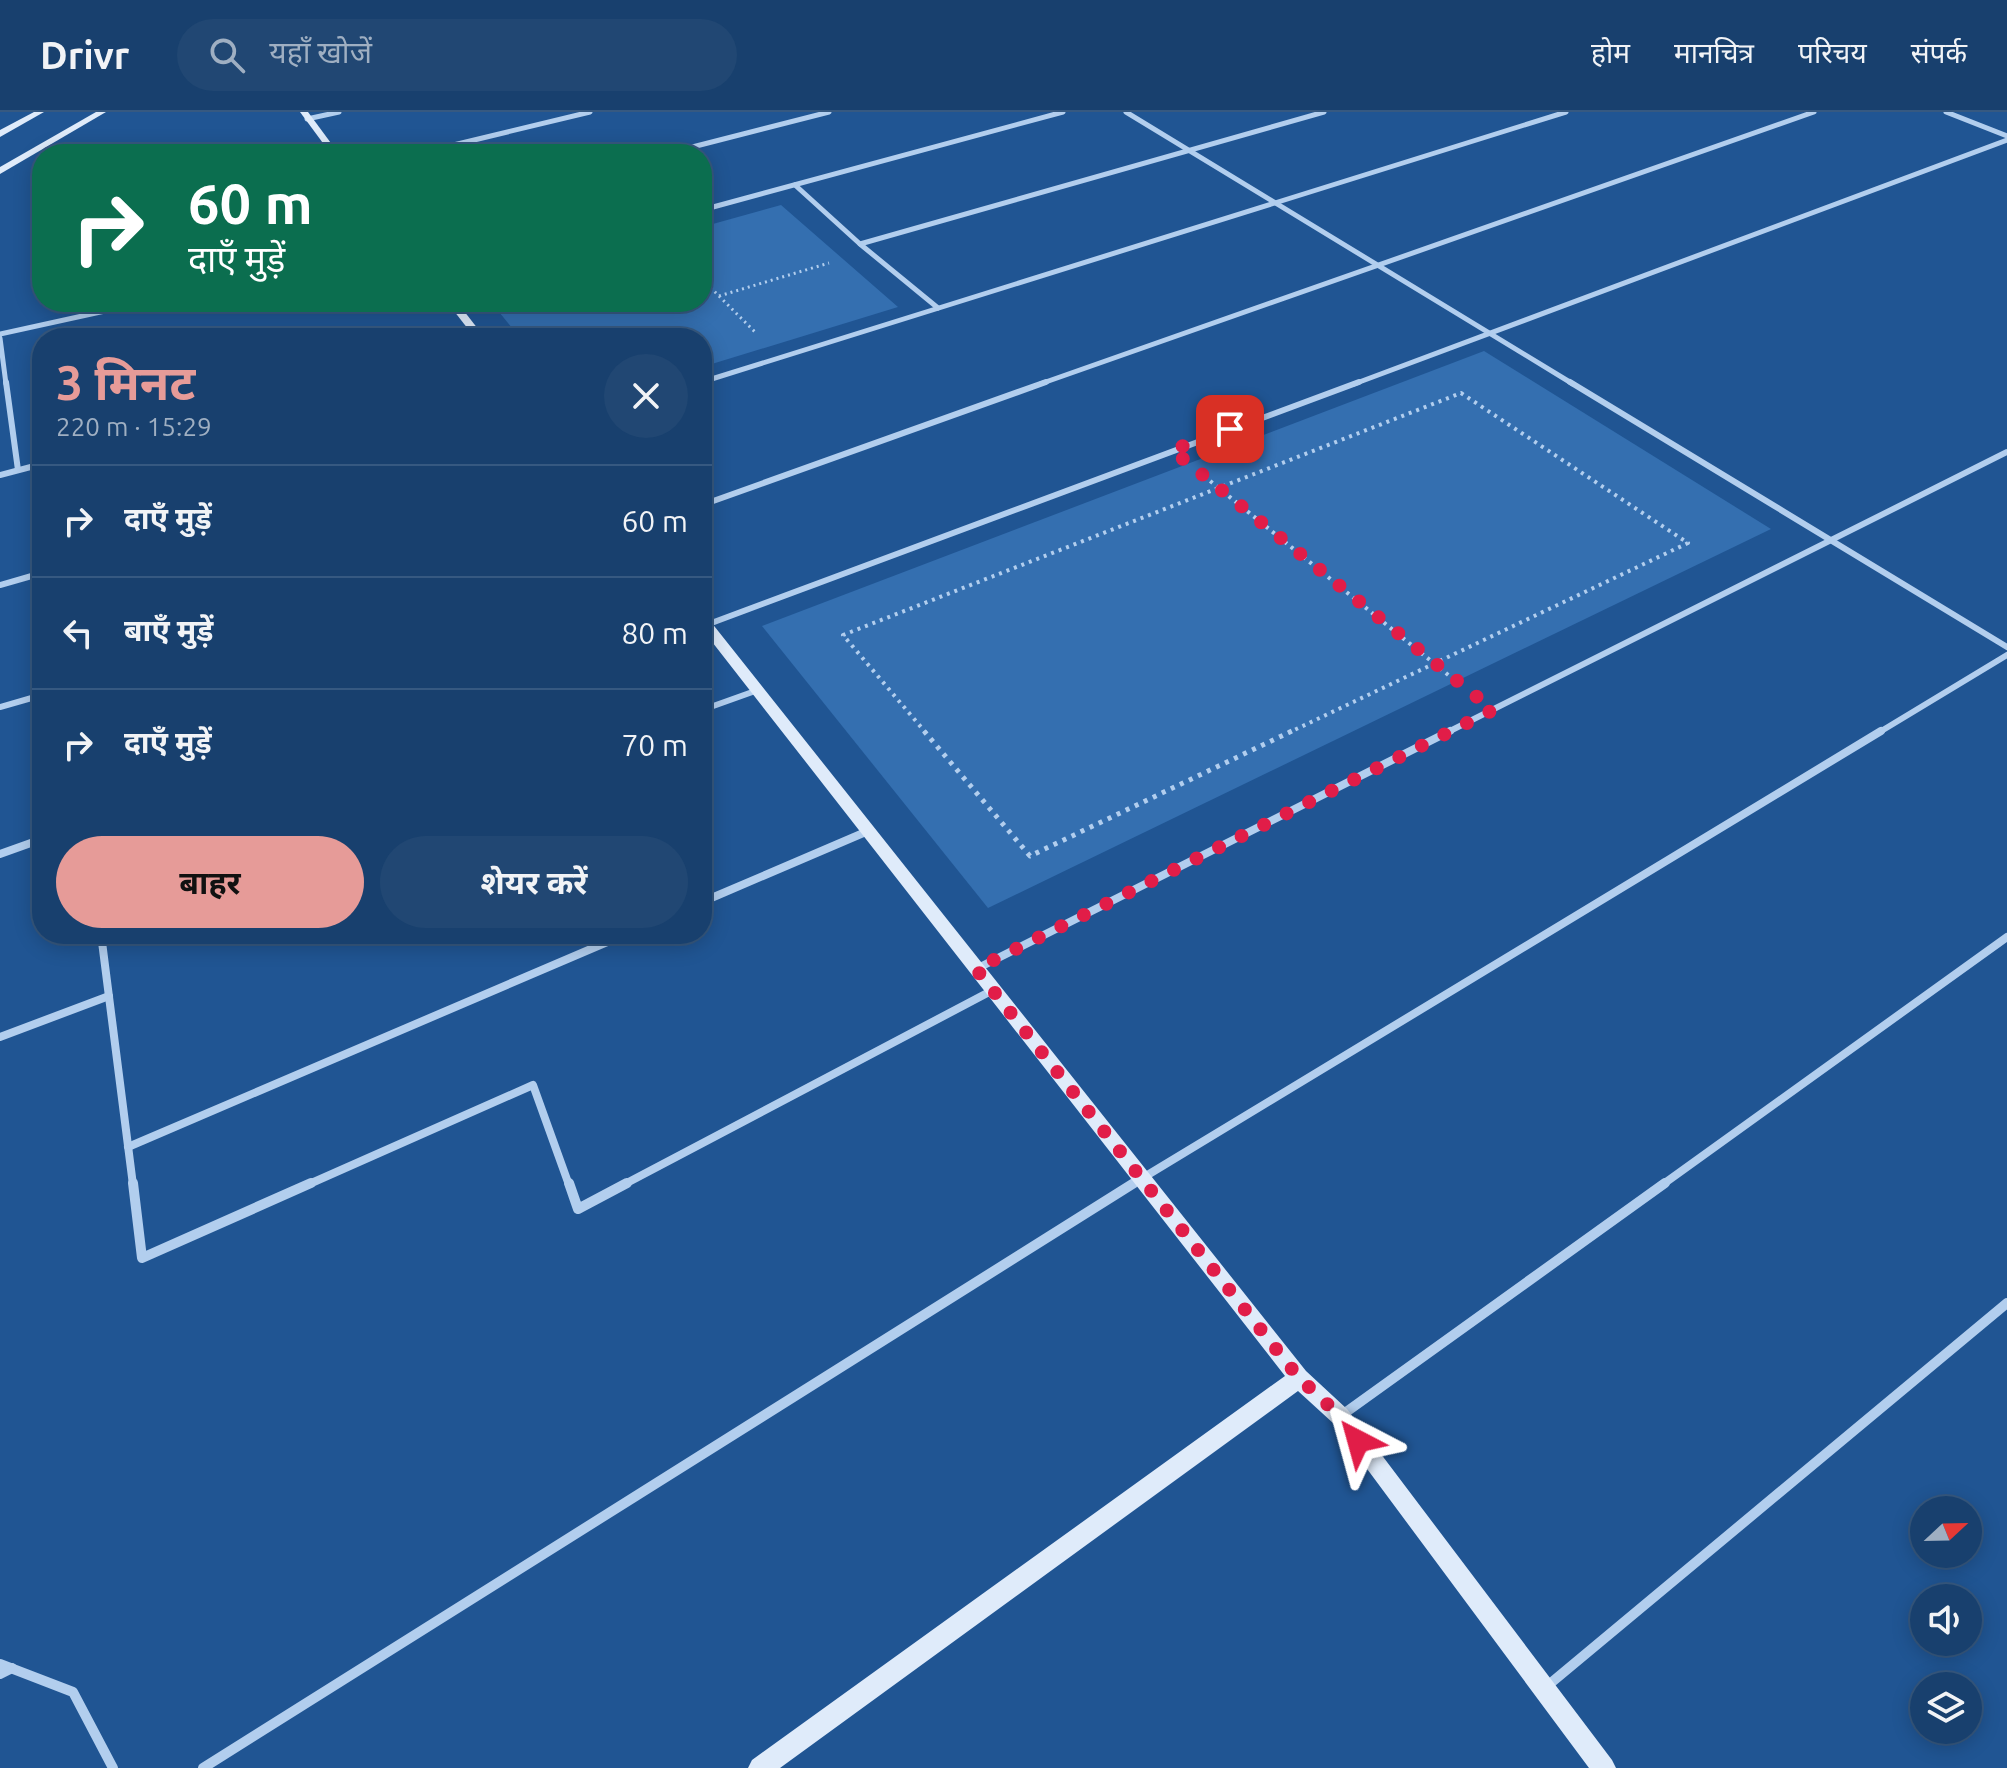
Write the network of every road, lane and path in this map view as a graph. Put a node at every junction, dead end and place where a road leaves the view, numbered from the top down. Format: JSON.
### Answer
{"nodes":[{"id":1,"x":40,"y":112,"type":"edge"},
{"id":2,"x":102,"y":112,"type":"edge"},
{"id":3,"x":339,"y":112,"type":"edge"},
{"id":4,"x":590,"y":112,"type":"edge"},
{"id":5,"x":829,"y":112,"type":"edge"},
{"id":6,"x":1063,"y":112,"type":"edge"},
{"id":7,"x":1126,"y":112,"type":"edge"},
{"id":8,"x":1324,"y":112,"type":"edge"},
{"id":9,"x":1566,"y":112,"type":"edge"},
{"id":10,"x":1814,"y":112,"type":"edge"},
{"id":11,"x":1946,"y":112,"type":"edge"},
{"id":12,"x":306,"y":115,"type":"edge"},
{"id":13,"x":0,"y":134,"type":"edge"},
{"id":14,"x":2007,"y":138,"type":"edge"},
{"id":15,"x":47,"y":144,"type":"edge"},
{"id":16,"x":328,"y":144,"type":"edge"},
{"id":17,"x":457,"y":144,"type":"edge"},
{"id":18,"x":704,"y":144,"type":"edge"},
{"id":19,"x":32,"y":152,"type":"edge"},
{"id":20,"x":1191,"y":152,"type":"junction"},
{"id":21,"x":0,"y":171,"type":"edge"},
{"id":22,"x":795,"y":185,"type":"junction"},
{"id":23,"x":1272,"y":202,"type":"junction"},
{"id":24,"x":712,"y":207,"type":"edge"},
{"id":25,"x":860,"y":244,"type":"junction"},
{"id":26,"x":869,"y":251,"type":"junction"},
{"id":27,"x":1373,"y":264,"type":"junction"},
{"id":28,"x":712,"y":289,"type":"edge"},
{"id":29,"x":719,"y":296,"type":"junction"},
{"id":30,"x":938,"y":308,"type":"junction"},
{"id":31,"x":103,"y":312,"type":"edge"},
{"id":32,"x":460,"y":312,"type":"edge"},
{"id":33,"x":34,"y":328,"type":"edge"},
{"id":34,"x":472,"y":328,"type":"edge"},
{"id":35,"x":32,"y":329,"type":"edge"},
{"id":36,"x":1487,"y":333,"type":"junction"},
{"id":37,"x":0,"y":336,"type":"edge"},
{"id":38,"x":781,"y":357,"type":"junction"},
{"id":39,"x":712,"y":379,"type":"edge"},
{"id":40,"x":1172,"y":450,"type":"junction"},
{"id":41,"x":2007,"y":452,"type":"edge"},
{"id":42,"x":32,"y":466,"type":"edge"},
{"id":43,"x":18,"y":470,"type":"junction"},
{"id":44,"x":0,"y":475,"type":"edge"},
{"id":45,"x":1218,"y":487,"type":"junction"},
{"id":46,"x":712,"y":501,"type":"edge"},
{"id":47,"x":1829,"y":541,"type":"junction"},
{"id":48,"x":32,"y":576,"type":"edge"},
{"id":49,"x":0,"y":585,"type":"edge"},
{"id":50,"x":712,"y":619,"type":"edge"},
{"id":51,"x":712,"y":632,"type":"edge"},
{"id":52,"x":2007,"y":647,"type":"edge"},
{"id":53,"x":2007,"y":655,"type":"edge"},
{"id":54,"x":1435,"y":664,"type":"junction"},
{"id":55,"x":758,"y":690,"type":"junction"},
{"id":56,"x":32,"y":698,"type":"edge"},
{"id":57,"x":712,"y":706,"type":"edge"},
{"id":58,"x":0,"y":707,"type":"edge"},
{"id":59,"x":1493,"y":710,"type":"junction"},
{"id":60,"x":868,"y":831,"type":"junction"},
{"id":61,"x":32,"y":843,"type":"edge"},
{"id":62,"x":0,"y":854,"type":"edge"},
{"id":63,"x":712,"y":898,"type":"edge"},
{"id":64,"x":2007,"y":937,"type":"edge"},
{"id":65,"x":102,"y":944,"type":"edge"},
{"id":66,"x":603,"y":944,"type":"edge"},
{"id":67,"x":976,"y":969,"type":"junction"},
{"id":68,"x":993,"y":990,"type":"junction"},
{"id":69,"x":109,"y":996,"type":"junction"},
{"id":70,"x":0,"y":1037,"type":"edge"},
{"id":71,"x":128,"y":1147,"type":"junction"},
{"id":72,"x":1142,"y":1178,"type":"junction"},
{"id":73,"x":2007,"y":1303,"type":"edge"},
{"id":74,"x":1299,"y":1378,"type":"junction"},
{"id":75,"x":1340,"y":1416,"type":"junction"},
{"id":76,"x":4,"y":1669,"type":"edge"},
{"id":77,"x":1542,"y":1690,"type":"junction"},
{"id":78,"x":113,"y":1768,"type":"edge"},
{"id":79,"x":203,"y":1768,"type":"edge"},
{"id":80,"x":760,"y":1768,"type":"edge"},
{"id":81,"x":1604,"y":1768,"type":"edge"}],
"edges":[{"from":1,"to":13,"type":"street"},
{"from":2,"to":15,"type":"street"},
{"from":3,"to":12,"type":"street"},
{"from":4,"to":17,"type":"street"},
{"from":5,"to":18,"type":"street"},
{"from":6,"to":22,"type":"street"},
{"from":7,"to":20,"type":"street"},
{"from":8,"to":20,"type":"street"},
{"from":9,"to":23,"type":"street"},
{"from":10,"to":27,"type":"street"},
{"from":11,"to":14,"type":"street"},
{"from":12,"to":16,"type":"street"},
{"from":14,"to":36,"type":"street"},
{"from":19,"to":21,"type":"street"},
{"from":20,"to":23,"type":"street"},
{"from":20,"to":25,"type":"street"},
{"from":22,"to":24,"type":"street"},
{"from":22,"to":25,"type":"street"},
{"from":23,"to":27,"type":"street"},
{"from":23,"to":30,"type":"street"},
{"from":25,"to":26,"type":"street"},
{"from":26,"to":29,"type":"path"},
{"from":26,"to":30,"type":"street"},
{"from":27,"to":36,"type":"street"},
{"from":27,"to":46,"type":"street"},
{"from":28,"to":29,"type":"path"},
{"from":29,"to":38,"type":"path"},
{"from":30,"to":38,"type":"street"},
{"from":31,"to":33,"type":"street"},
{"from":32,"to":34,"type":"street"},
{"from":35,"to":37,"type":"street"},
{"from":36,"to":40,"type":"street"},
{"from":36,"to":47,"type":"street"},
{"from":37,"to":43,"type":"street"},
{"from":38,"to":39,"type":"street"},
{"from":40,"to":45,"type":"path"},
{"from":40,"to":50,"type":"street"},
{"from":41,"to":47,"type":"street"},
{"from":42,"to":43,"type":"street"},
{"from":43,"to":44,"type":"street"},
{"from":45,"to":54,"type":"path"},
{"from":45,"to":54,"type":"path"},
{"from":45,"to":54,"type":"path"},
{"from":47,"to":52,"type":"street"},
{"from":47,"to":59,"type":"street"},
{"from":48,"to":49,"type":"street"},
{"from":51,"to":55,"type":"street"},
{"from":53,"to":72,"type":"street"},
{"from":54,"to":59,"type":"path"},
{"from":55,"to":57,"type":"street"},
{"from":55,"to":60,"type":"street"},
{"from":56,"to":58,"type":"street"},
{"from":59,"to":67,"type":"street"},
{"from":60,"to":63,"type":"street"},
{"from":60,"to":67,"type":"street"},
{"from":61,"to":62,"type":"street"},
{"from":64,"to":75,"type":"street"},
{"from":65,"to":69,"type":"street"},
{"from":66,"to":71,"type":"street"},
{"from":67,"to":68,"type":"street"},
{"from":68,"to":71,"type":"street"},
{"from":68,"to":72,"type":"street"},
{"from":69,"to":70,"type":"street"},
{"from":69,"to":71,"type":"street"},
{"from":72,"to":74,"type":"street"},
{"from":72,"to":79,"type":"street"},
{"from":73,"to":77,"type":"street"},
{"from":74,"to":75,"type":"street"},
{"from":74,"to":80,"type":"street"},
{"from":75,"to":77,"type":"street"},
{"from":76,"to":78,"type":"street"},
{"from":77,"to":81,"type":"street"}]}
